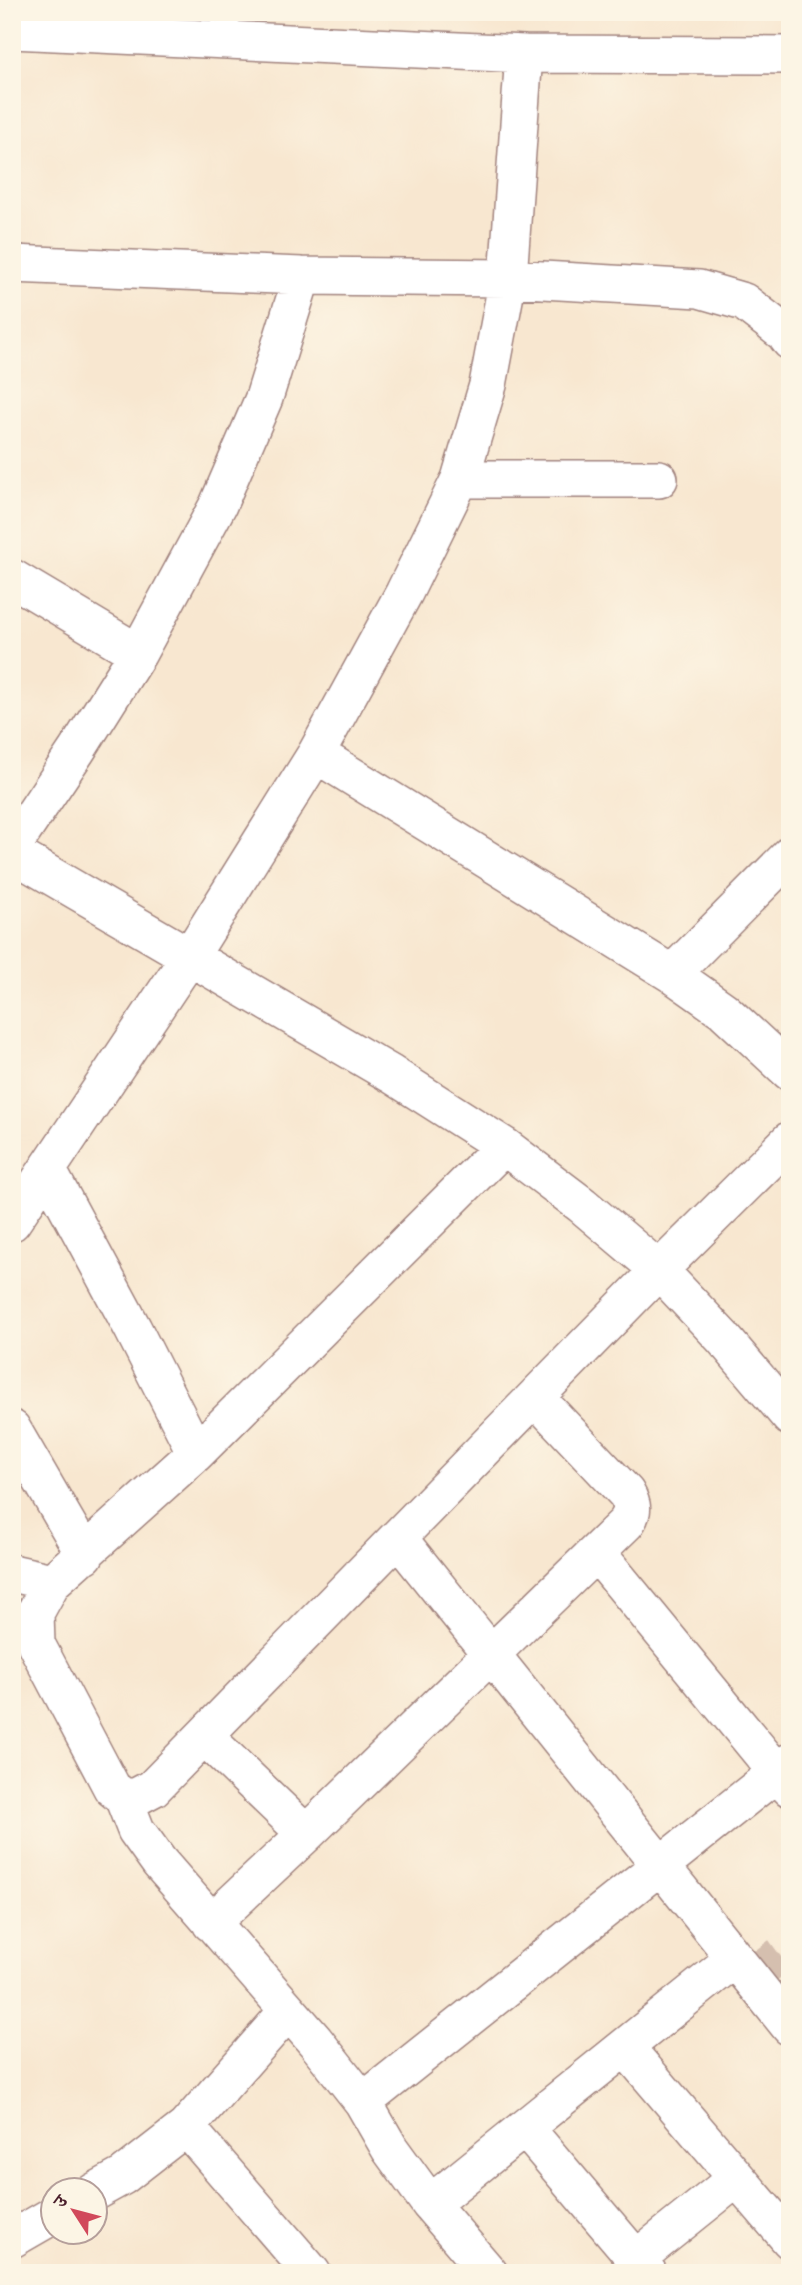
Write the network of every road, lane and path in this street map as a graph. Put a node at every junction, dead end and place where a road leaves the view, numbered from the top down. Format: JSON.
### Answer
{"nodes":[{"id":1,"x":12,"y":30,"type":"edge"},
{"id":2,"x":524,"y":54,"type":"junction"},
{"id":3,"x":790,"y":55,"type":"edge"},
{"id":4,"x":15,"y":270,"type":"edge"},
{"id":5,"x":302,"y":276,"type":"junction"},
{"id":6,"x":508,"y":278,"type":"junction"},
{"id":7,"x":790,"y":341,"type":"edge"},
{"id":8,"x":460,"y":479,"type":"junction"},
{"id":9,"x":659,"y":479,"type":"dead end"},
{"id":10,"x":12,"y":578,"type":"edge"},
{"id":11,"x":138,"y":653,"type":"junction"},
{"id":12,"x":316,"y":754,"type":"junction"},
{"id":13,"x":12,"y":847,"type":"edge"},
{"id":14,"x":12,"y":853,"type":"edge"},
{"id":15,"x":790,"y":855,"type":"edge"},
{"id":16,"x":190,"y":956,"type":"junction"},
{"id":17,"x":672,"y":974,"type":"junction"},
{"id":18,"x":790,"y":1072,"type":"edge"},
{"id":19,"x":790,"y":1140,"type":"edge"},
{"id":20,"x":504,"y":1146,"type":"junction"},
{"id":21,"x":48,"y":1171,"type":"junction"},
{"id":22,"x":12,"y":1222,"type":"edge"},
{"id":23,"x":659,"y":1270,"type":"junction"},
{"id":24,"x":534,"y":1397,"type":"junction"},
{"id":25,"x":790,"y":1417,"type":"edge"},
{"id":26,"x":12,"y":1429,"type":"edge"},
{"id":27,"x":196,"y":1454,"type":"junction"},
{"id":28,"x":398,"y":1538,"type":"junction"},
{"id":29,"x":597,"y":1553,"type":"junction"},
{"id":30,"x":85,"y":1555,"type":"junction"},
{"id":31,"x":12,"y":1573,"type":"edge"},
{"id":32,"x":52,"y":1582,"type":"junction"},
{"id":33,"x":490,"y":1655,"type":"junction"},
{"id":34,"x":204,"y":1736,"type":"junction"},
{"id":35,"x":785,"y":1774,"type":"edge"},
{"id":36,"x":122,"y":1797,"type":"junction"},
{"id":37,"x":306,"y":1835,"type":"junction"},
{"id":38,"x":661,"y":1865,"type":"junction"},
{"id":39,"x":211,"y":1923,"type":"junction"},
{"id":40,"x":734,"y":1959,"type":"junction"},
{"id":41,"x":288,"y":2011,"type":"junction"},
{"id":42,"x":790,"y":2027,"type":"edge"},
{"id":43,"x":625,"y":2047,"type":"junction"},
{"id":44,"x":363,"y":2102,"type":"junction"},
{"id":45,"x":186,"y":2127,"type":"junction"},
{"id":46,"x":525,"y":2128,"type":"junction"},
{"id":47,"x":737,"y":2178,"type":"junction"},
{"id":48,"x":108,"y":2184,"type":"edge"},
{"id":49,"x":430,"y":2204,"type":"junction"},
{"id":50,"x":38,"y":2224,"type":"edge"},
{"id":51,"x":12,"y":2239,"type":"edge"},
{"id":52,"x":790,"y":2240,"type":"edge"},
{"id":53,"x":642,"y":2266,"type":"edge"},
{"id":54,"x":312,"y":2273,"type":"edge"},
{"id":55,"x":489,"y":2273,"type":"edge"}],
"edges":[{"from":1,"to":2,"type":"street"},
{"from":2,"to":3,"type":"street"},
{"from":2,"to":6,"type":"street"},
{"from":4,"to":5,"type":"street"},
{"from":5,"to":6,"type":"street"},
{"from":5,"to":11,"type":"street"},
{"from":6,"to":7,"type":"street"},
{"from":6,"to":8,"type":"street"},
{"from":8,"to":9,"type":"street"},
{"from":8,"to":12,"type":"street"},
{"from":10,"to":11,"type":"street"},
{"from":11,"to":13,"type":"street"},
{"from":12,"to":16,"type":"street"},
{"from":12,"to":17,"type":"street"},
{"from":14,"to":16,"type":"street"},
{"from":15,"to":17,"type":"street"},
{"from":16,"to":20,"type":"street"},
{"from":16,"to":21,"type":"street"},
{"from":17,"to":18,"type":"street"},
{"from":19,"to":23,"type":"street"},
{"from":20,"to":23,"type":"street"},
{"from":20,"to":27,"type":"street"},
{"from":21,"to":22,"type":"street"},
{"from":21,"to":27,"type":"street"},
{"from":23,"to":24,"type":"street"},
{"from":23,"to":25,"type":"street"},
{"from":24,"to":28,"type":"street"},
{"from":24,"to":29,"type":"street"},
{"from":26,"to":30,"type":"street"},
{"from":27,"to":30,"type":"street"},
{"from":28,"to":33,"type":"street"},
{"from":28,"to":34,"type":"street"},
{"from":29,"to":33,"type":"street"},
{"from":29,"to":35,"type":"street"},
{"from":30,"to":32,"type":"street"},
{"from":31,"to":32,"type":"street"},
{"from":32,"to":36,"type":"street"},
{"from":33,"to":37,"type":"street"},
{"from":33,"to":38,"type":"street"},
{"from":34,"to":36,"type":"street"},
{"from":34,"to":37,"type":"street"},
{"from":35,"to":38,"type":"street"},
{"from":36,"to":39,"type":"street"},
{"from":37,"to":39,"type":"street"},
{"from":38,"to":40,"type":"street"},
{"from":38,"to":44,"type":"street"},
{"from":39,"to":41,"type":"street"},
{"from":40,"to":42,"type":"street"},
{"from":40,"to":43,"type":"street"},
{"from":41,"to":44,"type":"street"},
{"from":41,"to":45,"type":"street"},
{"from":43,"to":46,"type":"street"},
{"from":43,"to":47,"type":"street"},
{"from":44,"to":49,"type":"street"},
{"from":45,"to":48,"type":"street"},
{"from":45,"to":54,"type":"street"},
{"from":46,"to":49,"type":"street"},
{"from":46,"to":53,"type":"street"},
{"from":47,"to":52,"type":"street"},
{"from":47,"to":53,"type":"street"},
{"from":49,"to":55,"type":"street"},
{"from":50,"to":51,"type":"street"}]}
